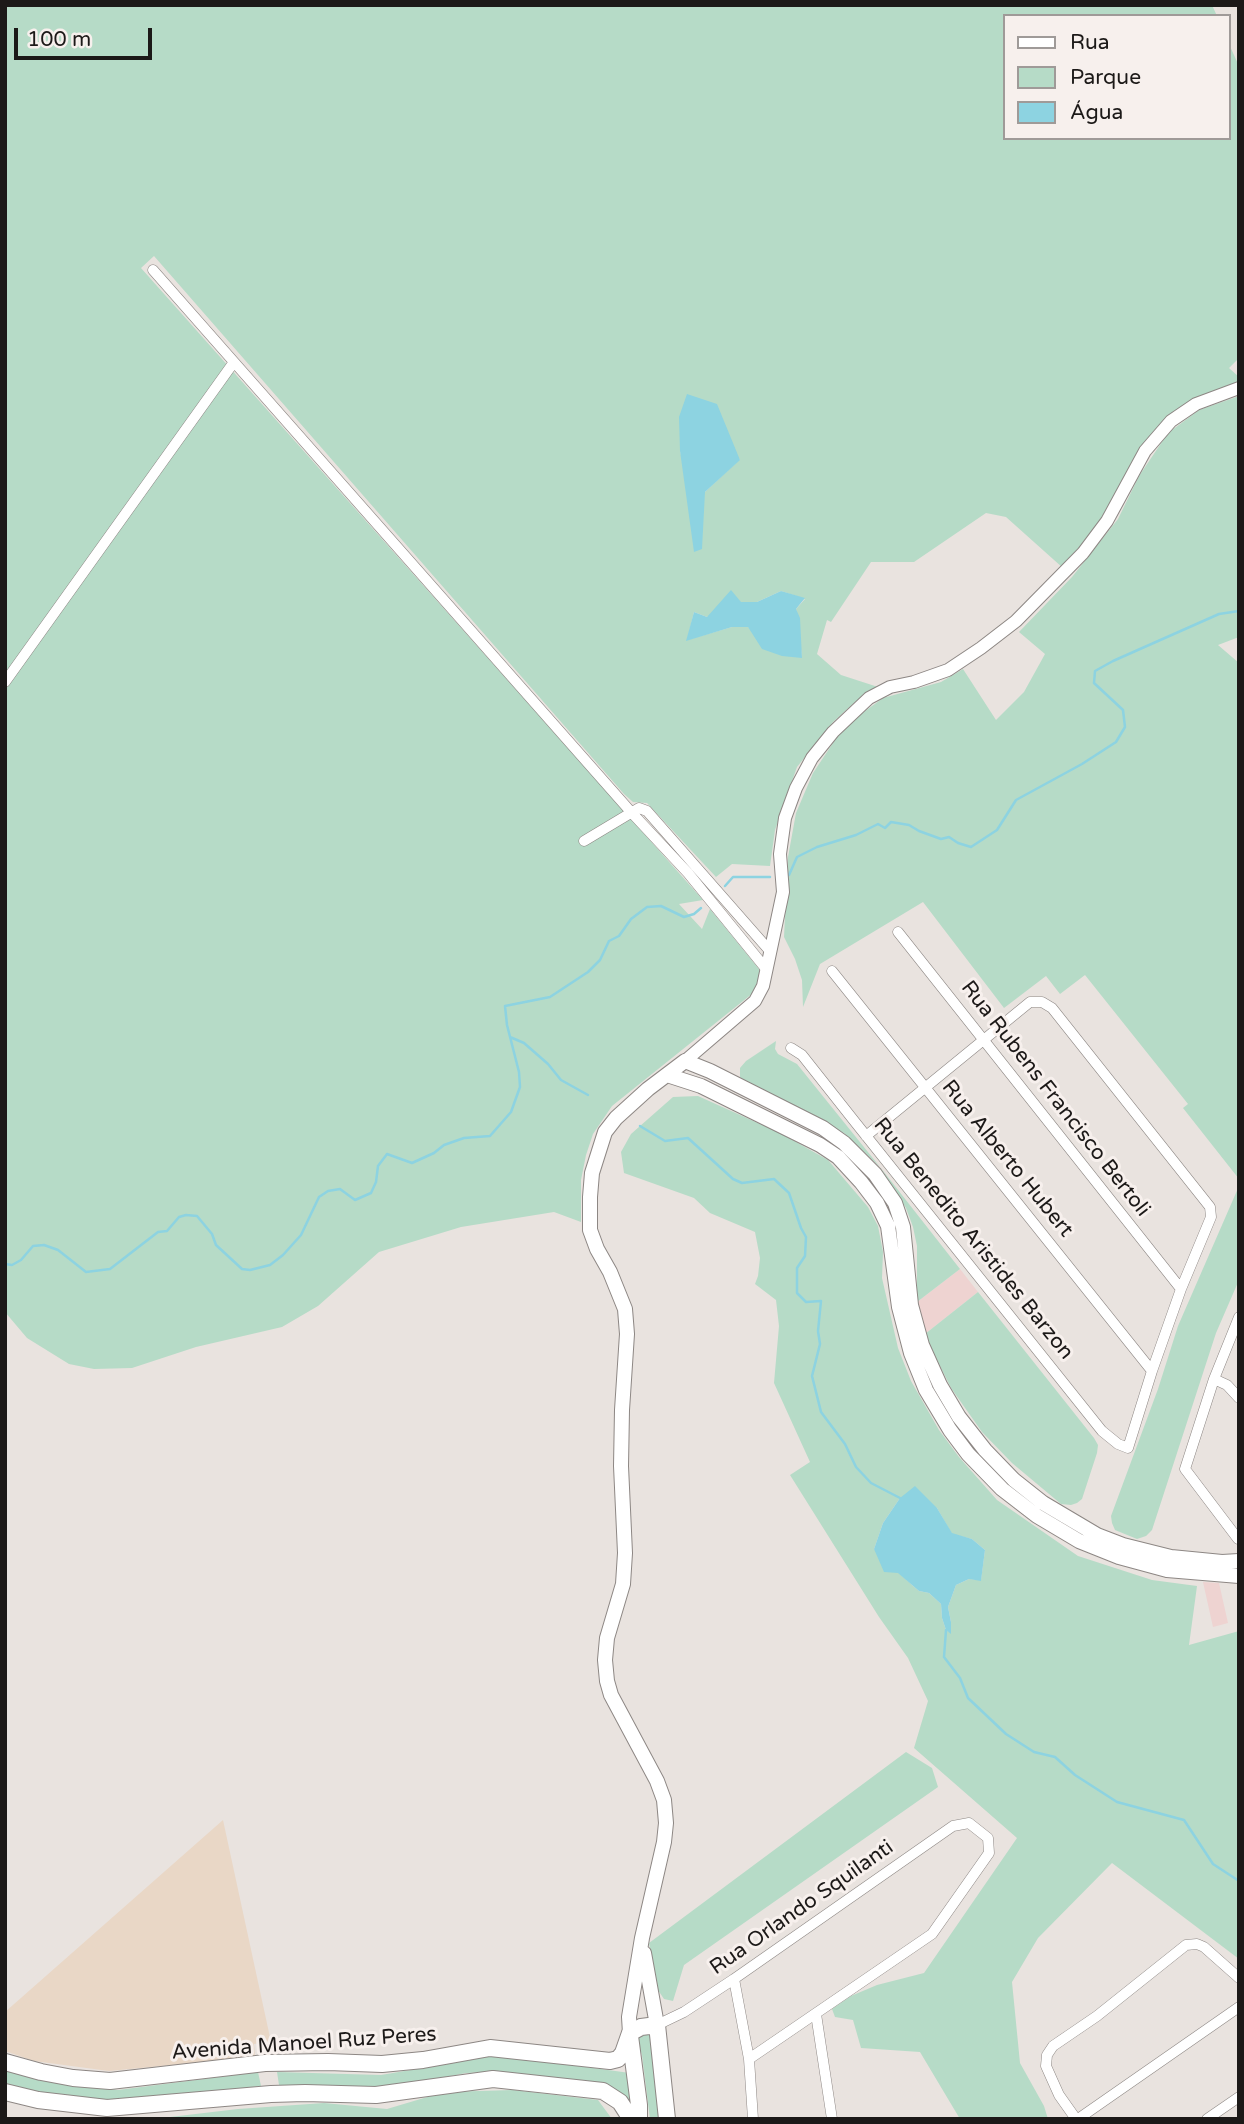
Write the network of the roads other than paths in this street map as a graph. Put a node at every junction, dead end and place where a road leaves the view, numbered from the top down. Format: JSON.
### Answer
{"nodes":[{"id":1,"x":153,"y":270,"type":"dead end"},
{"id":2,"x":234,"y":362,"type":"junction"},
{"id":3,"x":1239,"y":388,"type":"edge"},
{"id":4,"x":5,"y":682,"type":"edge"},
{"id":5,"x":631,"y":812,"type":"junction"},
{"id":6,"x":584,"y":841,"type":"dead end"},
{"id":7,"x":898,"y":932,"type":"dead end"},
{"id":8,"x":769,"y":950,"type":"junction"},
{"id":9,"x":768,"y":970,"type":"junction"},
{"id":10,"x":832,"y":971,"type":"dead end"},
{"id":11,"x":983,"y":1040,"type":"junction"},
{"id":12,"x":791,"y":1048,"type":"dead end"},
{"id":13,"x":685,"y":1061,"type":"junction"},
{"id":14,"x":710,"y":1071,"type":"junction"},
{"id":15,"x":667,"y":1075,"type":"junction"},
{"id":16,"x":701,"y":1086,"type":"junction"},
{"id":17,"x":925,"y":1087,"type":"junction"},
{"id":18,"x":866,"y":1136,"type":"junction"},
{"id":19,"x":1181,"y":1289,"type":"junction"},
{"id":20,"x":1239,"y":1317,"type":"edge"},
{"id":21,"x":1152,"y":1371,"type":"junction"},
{"id":22,"x":1214,"y":1379,"type":"junction"},
{"id":23,"x":1239,"y":1398,"type":"edge"},
{"id":24,"x":1088,"y":1538,"type":"junction"},
{"id":25,"x":1238,"y":1539,"type":"edge"},
{"id":26,"x":1239,"y":1561,"type":"edge"},
{"id":27,"x":1162,"y":1562,"type":"junction"},
{"id":28,"x":1239,"y":1576,"type":"edge"},
{"id":29,"x":642,"y":1938,"type":"junction"},
{"id":30,"x":1239,"y":1978,"type":"edge"},
{"id":31,"x":734,"y":1979,"type":"junction"},
{"id":32,"x":1239,"y":2007,"type":"edge"},
{"id":33,"x":816,"y":2014,"type":"junction"},
{"id":34,"x":657,"y":2025,"type":"junction"},
{"id":35,"x":630,"y":2033,"type":"junction"},
{"id":36,"x":749,"y":2059,"type":"junction"},
{"id":37,"x":5,"y":2062,"type":"edge"},
{"id":38,"x":5,"y":2092,"type":"edge"},
{"id":39,"x":1239,"y":2097,"type":"edge"},
{"id":40,"x":631,"y":2119,"type":"edge"},
{"id":41,"x":639,"y":2119,"type":"edge"},
{"id":42,"x":667,"y":2119,"type":"edge"},
{"id":43,"x":753,"y":2119,"type":"edge"},
{"id":44,"x":832,"y":2119,"type":"edge"},
{"id":45,"x":1077,"y":2119,"type":"edge"},
{"id":46,"x":1207,"y":2119,"type":"edge"}],
"edges":[{"from":1,"to":2,"type":"street"},
{"from":2,"to":4,"type":"street"},
{"from":2,"to":5,"type":"street"},
{"from":3,"to":8,"type":"street"},
{"from":5,"to":6,"type":"street"},
{"from":5,"to":8,"type":"street"},
{"from":5,"to":9,"type":"street"},
{"from":7,"to":11,"type":"street","name":"Rua Rubens Francisco Bertoli"},
{"from":8,"to":9,"type":"street"},
{"from":9,"to":13,"type":"street"},
{"from":10,"to":17,"type":"street","name":"Rua Alberto Hubert"},
{"from":11,"to":17,"type":"street"},
{"from":11,"to":19,"type":"street","name":"Rua Rubens Francisco Bertoli"},
{"from":11,"to":19,"type":"street"},
{"from":12,"to":18,"type":"street","name":"Rua Benedito Aristides Barzon"},
{"from":13,"to":14,"type":"main road"},
{"from":13,"to":15,"type":"main road"},
{"from":14,"to":16,"type":"street"},
{"from":14,"to":24,"type":"main road"},
{"from":15,"to":16,"type":"main road"},
{"from":15,"to":29,"type":"main road"},
{"from":16,"to":24,"type":"main road"},
{"from":17,"to":18,"type":"street"},
{"from":17,"to":21,"type":"street","name":"Rua Alberto Hubert"},
{"from":18,"to":21,"type":"street","name":"Rua Benedito Aristides Barzon"},
{"from":19,"to":21,"type":"street"},
{"from":20,"to":22,"type":"street"},
{"from":22,"to":23,"type":"street"},
{"from":22,"to":25,"type":"street"},
{"from":24,"to":27,"type":"main road"},
{"from":26,"to":27,"type":"main road"},
{"from":27,"to":28,"type":"main road"},
{"from":29,"to":34,"type":"main road"},
{"from":29,"to":35,"type":"main road"},
{"from":30,"to":45,"type":"street"},
{"from":31,"to":33,"type":"street","name":"Rua Orlando Squilanti"},
{"from":31,"to":34,"type":"street","name":"Rua Orlando Squilanti"},
{"from":31,"to":36,"type":"street"},
{"from":32,"to":45,"type":"street"},
{"from":33,"to":36,"type":"street"},
{"from":33,"to":44,"type":"street"},
{"from":34,"to":35,"type":"main road"},
{"from":34,"to":42,"type":"main road"},
{"from":35,"to":37,"type":"main road","name":"Avenida Manoel Ruz Peres"},
{"from":35,"to":41,"type":"main road"},
{"from":36,"to":43,"type":"street"},
{"from":38,"to":40,"type":"main road"},
{"from":39,"to":46,"type":"street"}]}
